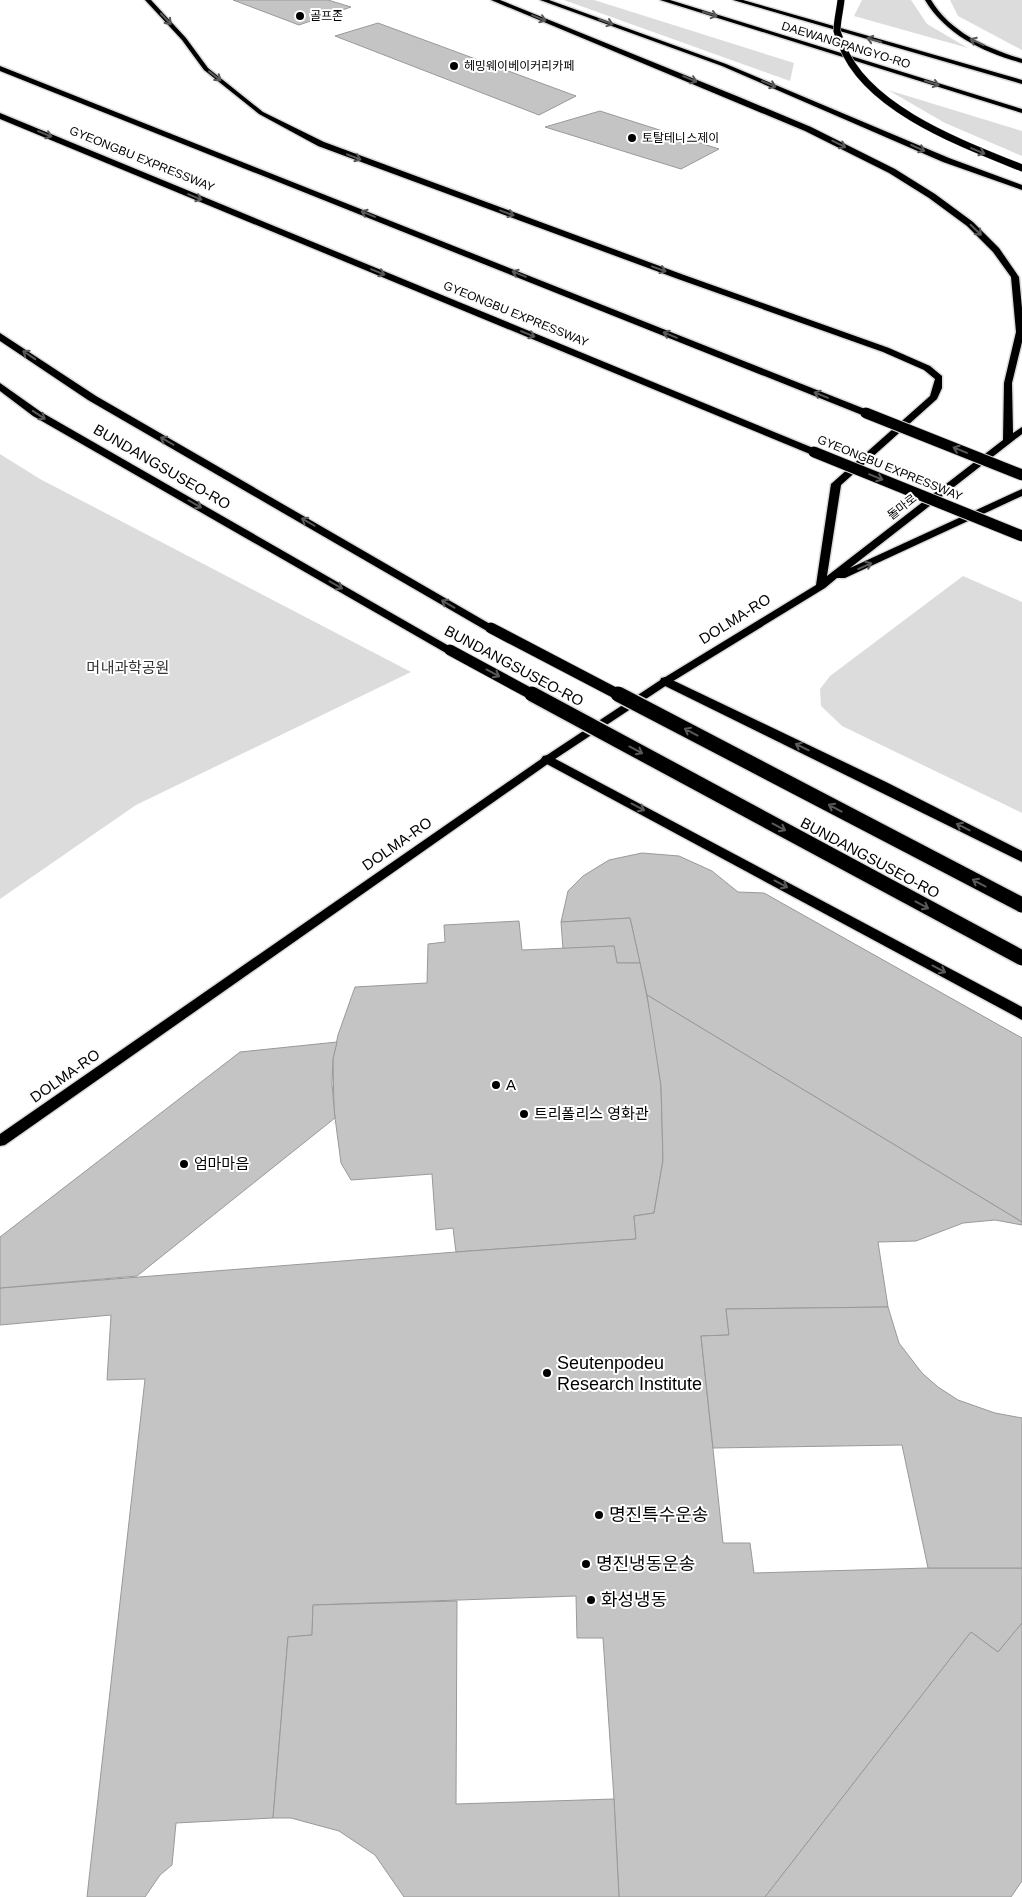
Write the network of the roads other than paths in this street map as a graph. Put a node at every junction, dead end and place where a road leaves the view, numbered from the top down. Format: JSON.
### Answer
{"nodes":[{"id":1,"x":148,"y":0,"type":"edge"},
{"id":2,"x":494,"y":0,"type":"edge"},
{"id":3,"x":543,"y":0,"type":"edge"},
{"id":4,"x":663,"y":0,"type":"edge"},
{"id":5,"x":736,"y":0,"type":"edge"},
{"id":6,"x":841,"y":0,"type":"edge"},
{"id":7,"x":928,"y":0,"type":"edge"},
{"id":8,"x":1022,"y":61,"type":"edge"},
{"id":9,"x":0,"y":68,"type":"edge"},
{"id":10,"x":1022,"y":82,"type":"edge"},
{"id":11,"x":1022,"y":111,"type":"edge"},
{"id":12,"x":0,"y":116,"type":"edge"},
{"id":13,"x":1022,"y":168,"type":"edge"},
{"id":14,"x":1022,"y":188,"type":"edge"},
{"id":15,"x":0,"y":336,"type":"edge"},
{"id":16,"x":0,"y":386,"type":"edge"},
{"id":17,"x":1022,"y":430,"type":"edge"},
{"id":18,"x":1008,"y":440,"type":"junction"},
{"id":19,"x":1022,"y":474,"type":"edge"},
{"id":20,"x":1022,"y":492,"type":"edge"},
{"id":21,"x":1022,"y":536,"type":"edge"},
{"id":22,"x":821,"y":586,"type":"junction"},
{"id":23,"x":666,"y":681,"type":"junction"},
{"id":24,"x":548,"y":759,"type":"junction"},
{"id":25,"x":1022,"y":857,"type":"edge"},
{"id":26,"x":1022,"y":905,"type":"edge"},
{"id":27,"x":1022,"y":958,"type":"edge"},
{"id":28,"x":1022,"y":1014,"type":"edge"},
{"id":29,"x":0,"y":1141,"type":"edge"}],
"edges":[{"from":1,"to":22,"type":"main road","one_way":true},
{"from":2,"to":18,"type":"main road","one_way":true},
{"from":3,"to":14,"type":"main road","one_way":true},
{"from":4,"to":11,"type":"main road","name":"DAEWANGPANGYO-RO","one_way":true},
{"from":10,"to":5,"type":"main road","name":"DAEWANGPANGYO-RO","one_way":true},
{"from":6,"to":13,"type":"main road","one_way":true,"bridge":true},
{"from":8,"to":7,"type":"main road","one_way":true},
{"from":19,"to":9,"type":"highway","one_way":true,"bridge":true},
{"from":12,"to":21,"type":"highway","name":"GYEONGBU EXPRESSWAY","one_way":true,"bridge":true},
{"from":26,"to":15,"type":"highway","name":"BUNDANGSUSEO-RO","one_way":true,"bridge":true},
{"from":16,"to":27,"type":"highway","name":"BUNDANGSUSEO-RO","one_way":true,"bridge":true},
{"from":17,"to":18,"type":"main road","name":"돌마로"},
{"from":18,"to":22,"type":"main road","name":"돌마로"},
{"from":22,"to":20,"type":"main road","one_way":true},
{"from":22,"to":23,"type":"main road","name":"DOLMA-RO"},
{"from":23,"to":24,"type":"main road","name":"DOLMA-RO"},
{"from":25,"to":23,"type":"highway","one_way":true},
{"from":24,"to":28,"type":"highway","one_way":true},
{"from":24,"to":29,"type":"main road","name":"DOLMA-RO"}]}
